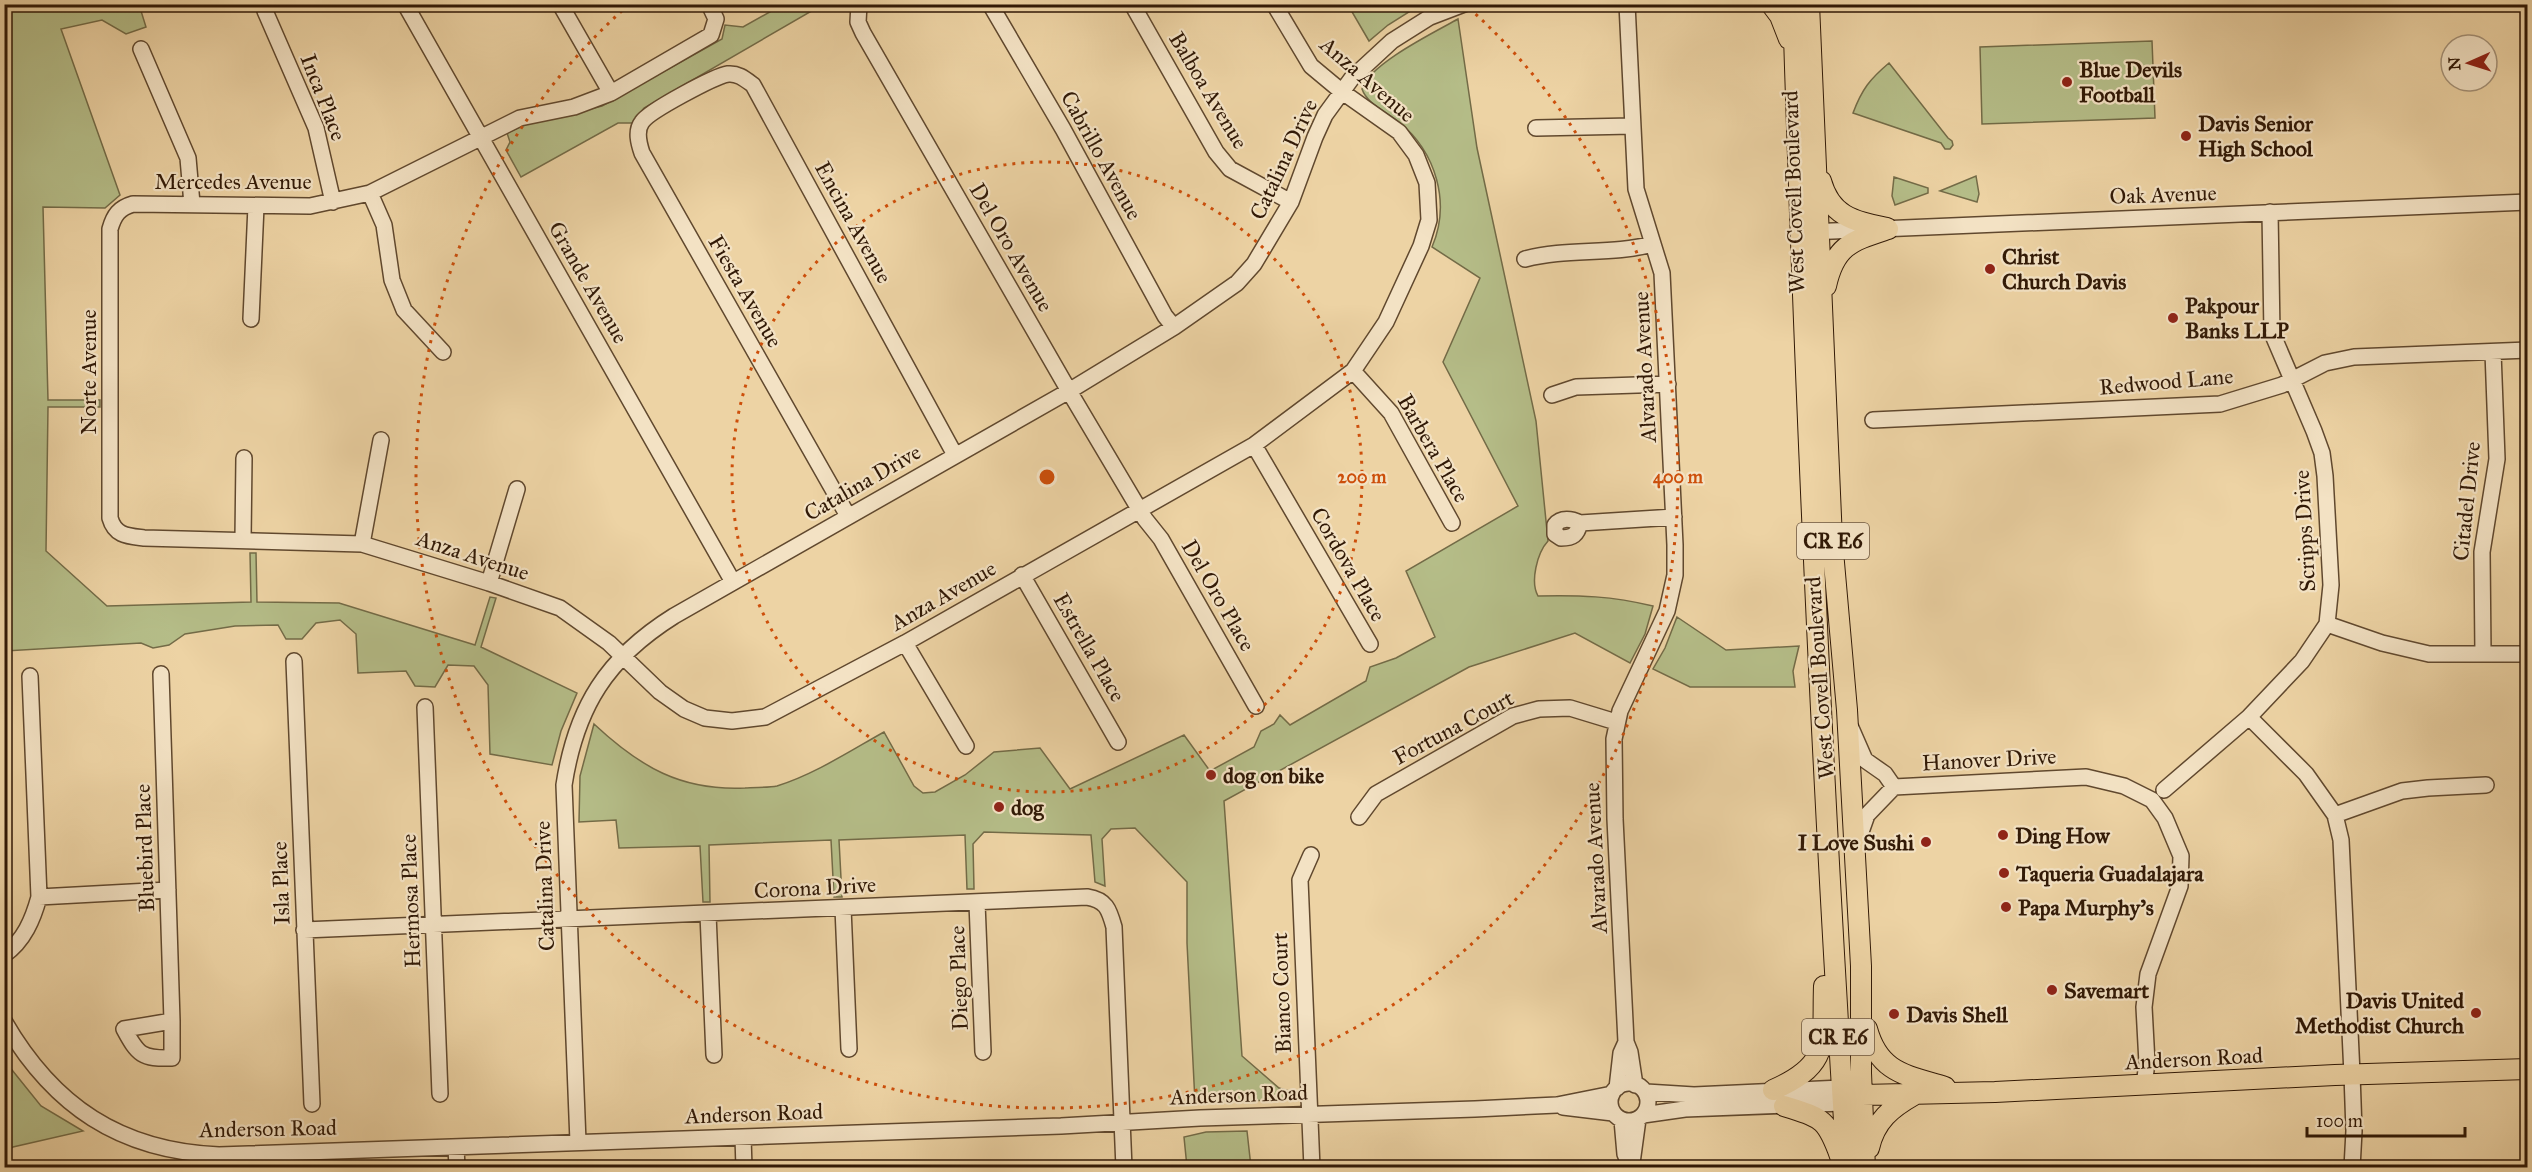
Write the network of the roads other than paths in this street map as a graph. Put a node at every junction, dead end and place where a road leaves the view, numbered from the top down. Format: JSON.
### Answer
{"nodes":[{"id":1,"x":405,"y":4,"type":"edge"},
{"id":2,"x":560,"y":4,"type":"edge"},
{"id":3,"x":709,"y":4,"type":"edge"},
{"id":4,"x":859,"y":4,"type":"edge"},
{"id":5,"x":990,"y":4,"type":"edge"},
{"id":6,"x":1132,"y":4,"type":"edge"},
{"id":7,"x":1274,"y":4,"type":"edge"},
{"id":8,"x":1464,"y":4,"type":"edge"},
{"id":9,"x":1627,"y":4,"type":"edge"},
{"id":10,"x":1771,"y":4,"type":"edge"},
{"id":11,"x":1793,"y":4,"type":"edge"},
{"id":12,"x":1809,"y":4,"type":"edge"},
{"id":13,"x":265,"y":11,"type":"dead end"},
{"id":14,"x":141,"y":49,"type":"dead end"},
{"id":15,"x":1795,"y":61,"type":"junction"},
{"id":16,"x":1341,"y":91,"type":"junction"},
{"id":17,"x":610,"y":93,"type":"junction"},
{"id":18,"x":677,"y":98,"type":"joint"},
{"id":19,"x":1632,"y":126,"type":"junction"},
{"id":20,"x":1536,"y":128,"type":"dead end"},
{"id":21,"x":482,"y":138,"type":"junction"},
{"id":22,"x":1817,"y":166,"type":"junction"},
{"id":23,"x":370,"y":193,"type":"junction"},
{"id":24,"x":333,"y":202,"type":"junction"},
{"id":25,"x":1291,"y":202,"type":"junction"},
{"id":26,"x":2528,"y":202,"type":"edge"},
{"id":27,"x":192,"y":204,"type":"junction"},
{"id":28,"x":256,"y":206,"type":"junction"},
{"id":29,"x":2270,"y":212,"type":"junction"},
{"id":30,"x":117,"y":213,"type":"joint"},
{"id":31,"x":1888,"y":229,"type":"junction"},
{"id":32,"x":1810,"y":232,"type":"junction"},
{"id":33,"x":1653,"y":244,"type":"junction"},
{"id":34,"x":1525,"y":259,"type":"dead end"},
{"id":35,"x":1822,"y":306,"type":"junction"},
{"id":36,"x":252,"y":319,"type":"dead end"},
{"id":37,"x":1174,"y":327,"type":"junction"},
{"id":38,"x":2528,"y":350,"type":"edge"},
{"id":39,"x":443,"y":352,"type":"dead end"},
{"id":40,"x":2493,"y":352,"type":"junction"},
{"id":41,"x":1353,"y":371,"type":"junction"},
{"id":42,"x":2293,"y":379,"type":"junction"},
{"id":43,"x":1668,"y":384,"type":"junction"},
{"id":44,"x":1069,"y":391,"type":"junction"},
{"id":45,"x":1551,"y":395,"type":"dead end"},
{"id":46,"x":1873,"y":420,"type":"dead end"},
{"id":47,"x":381,"y":440,"type":"dead end"},
{"id":48,"x":1254,"y":445,"type":"junction"},
{"id":49,"x":955,"y":455,"type":"junction"},
{"id":50,"x":244,"y":458,"type":"dead end"},
{"id":51,"x":516,"y":489,"type":"dead end"},
{"id":52,"x":1139,"y":509,"type":"junction"},
{"id":53,"x":849,"y":516,"type":"junction"},
{"id":54,"x":1674,"y":517,"type":"junction"},
{"id":55,"x":1452,"y":523,"type":"dead end"},
{"id":56,"x":1580,"y":523,"type":"dead end"},
{"id":57,"x":116,"y":531,"type":"joint"},
{"id":58,"x":243,"y":539,"type":"junction"},
{"id":59,"x":362,"y":544,"type":"junction"},
{"id":60,"x":1023,"y":575,"type":"junction"},
{"id":61,"x":733,"y":582,"type":"junction"},
{"id":62,"x":489,"y":583,"type":"junction"},
{"id":63,"x":2327,"y":624,"type":"junction"},
{"id":64,"x":905,"y":643,"type":"junction"},
{"id":65,"x":1370,"y":644,"type":"dead end"},
{"id":66,"x":622,"y":654,"type":"junction"},
{"id":67,"x":2483,"y":654,"type":"junction"},
{"id":68,"x":2527,"y":654,"type":"edge"},
{"id":69,"x":294,"y":661,"type":"dead end"},
{"id":70,"x":161,"y":674,"type":"dead end"},
{"id":71,"x":30,"y":676,"type":"dead end"},
{"id":72,"x":1256,"y":706,"type":"dead end"},
{"id":73,"x":425,"y":707,"type":"dead end"},
{"id":74,"x":2249,"y":717,"type":"junction"},
{"id":75,"x":1847,"y":720,"type":"junction"},
{"id":76,"x":1616,"y":722,"type":"junction"},
{"id":77,"x":1118,"y":742,"type":"dead end"},
{"id":78,"x":966,"y":746,"type":"dead end"},
{"id":79,"x":2486,"y":785,"type":"dead end"},
{"id":80,"x":1894,"y":787,"type":"junction"},
{"id":81,"x":2158,"y":795,"type":"junction"},
{"id":82,"x":2335,"y":815,"type":"junction"},
{"id":83,"x":1359,"y":817,"type":"dead end"},
{"id":84,"x":1855,"y":850,"type":"junction"},
{"id":85,"x":1311,"y":855,"type":"dead end"},
{"id":86,"x":168,"y":890,"type":"junction"},
{"id":87,"x":39,"y":897,"type":"junction"},
{"id":88,"x":977,"y":903,"type":"junction"},
{"id":89,"x":843,"y":908,"type":"junction"},
{"id":90,"x":1830,"y":911,"type":"junction"},
{"id":91,"x":708,"y":914,"type":"junction"},
{"id":92,"x":567,"y":920,"type":"junction"},
{"id":93,"x":434,"y":926,"type":"junction"},
{"id":94,"x":304,"y":930,"type":"junction"},
{"id":95,"x":4,"y":955,"type":"edge"},
{"id":96,"x":1862,"y":1009,"type":"junction"},
{"id":97,"x":4,"y":1021,"type":"edge"},
{"id":98,"x":172,"y":1021,"type":"dead end"},
{"id":99,"x":1626,"y":1042,"type":"junction"},
{"id":100,"x":849,"y":1049,"type":"dead end"},
{"id":101,"x":983,"y":1052,"type":"dead end"},
{"id":102,"x":714,"y":1055,"type":"dead end"},
{"id":103,"x":2528,"y":1068,"type":"edge"},
{"id":104,"x":2352,"y":1074,"type":"junction"},
{"id":105,"x":2144,"y":1084,"type":"junction"},
{"id":106,"x":1640,"y":1088,"type":"junction"},
{"id":107,"x":1615,"y":1091,"type":"junction"},
{"id":108,"x":1962,"y":1092,"type":"junction"},
{"id":109,"x":440,"y":1094,"type":"dead end"},
{"id":110,"x":1916,"y":1094,"type":"junction"},
{"id":111,"x":1842,"y":1095,"type":"junction"},
{"id":112,"x":1862,"y":1095,"type":"junction"},
{"id":113,"x":1778,"y":1098,"type":"junction"},
{"id":114,"x":312,"y":1104,"type":"dead end"},
{"id":115,"x":1557,"y":1105,"type":"junction"},
{"id":116,"x":1308,"y":1115,"type":"junction"},
{"id":117,"x":1618,"y":1116,"type":"junction"},
{"id":118,"x":1640,"y":1117,"type":"junction"},
{"id":119,"x":1121,"y":1124,"type":"junction"},
{"id":120,"x":743,"y":1137,"type":"junction"},
{"id":121,"x":578,"y":1142,"type":"junction"},
{"id":122,"x":456,"y":1147,"type":"junction"},
{"id":123,"x":189,"y":1161,"type":"edge"},
{"id":124,"x":457,"y":1167,"type":"edge"},
{"id":125,"x":744,"y":1167,"type":"edge"},
{"id":126,"x":1124,"y":1167,"type":"edge"},
{"id":127,"x":1311,"y":1167,"type":"edge"},
{"id":128,"x":1631,"y":1167,"type":"edge"},
{"id":129,"x":1855,"y":1167,"type":"edge"},
{"id":130,"x":2352,"y":1167,"type":"edge"}],
"edges":[{"from":1,"to":21,"type":"street","name":"Grande Avenue"},
{"from":2,"to":17,"type":"street"},
{"from":3,"to":17,"type":"street","name":"Mercedes Avenue"},
{"from":4,"to":44,"type":"street","name":"Del Oro Avenue"},
{"from":5,"to":37,"type":"street","name":"Cabrillo Avenue"},
{"from":6,"to":25,"type":"street","name":"Balboa Avenue"},
{"from":7,"to":16,"type":"street","name":"Anza Avenue"},
{"from":8,"to":16,"type":"street","name":"Catalina Drive"},
{"from":9,"to":19,"type":"street","name":"Alvarado Avenue"},
{"from":10,"to":15,"type":"main road"},
{"from":11,"to":15,"type":"main road","name":"West Covell Boulevard","number":"CR E6"},
{"from":12,"to":22,"type":"main road","name":"West Covell Boulevard","number":"CR E6"},
{"from":13,"to":24,"type":"street","name":"Inca Place"},
{"from":14,"to":27,"type":"street"},
{"from":15,"to":32,"type":"main road","name":"West Covell Boulevard","number":"CR E6"},
{"from":16,"to":25,"type":"street","name":"Catalina Drive"},
{"from":16,"to":41,"type":"street","name":"Anza Avenue"},
{"from":17,"to":21,"type":"street","name":"Mercedes Avenue"},
{"from":18,"to":49,"type":"street","name":"Encina Avenue"},
{"from":18,"to":53,"type":"street","name":"Fiesta Avenue"},
{"from":19,"to":20,"type":"street"},
{"from":19,"to":33,"type":"street","name":"Alvarado Avenue"},
{"from":21,"to":23,"type":"street","name":"Mercedes Avenue"},
{"from":21,"to":61,"type":"street","name":"Grande Avenue"},
{"from":22,"to":31,"type":"main road"},
{"from":22,"to":32,"type":"main road","name":"West Covell Boulevard","number":"CR E6"},
{"from":23,"to":24,"type":"street","name":"Mercedes Avenue"},
{"from":23,"to":39,"type":"street"},
{"from":24,"to":28,"type":"street","name":"Mercedes Avenue"},
{"from":25,"to":37,"type":"street","name":"Catalina Drive"},
{"from":26,"to":29,"type":"street","name":"Oak Avenue"},
{"from":27,"to":28,"type":"street","name":"Mercedes Avenue"},
{"from":27,"to":30,"type":"street","name":"Mercedes Avenue"},
{"from":28,"to":36,"type":"street"},
{"from":29,"to":31,"type":"street","name":"Oak Avenue"},
{"from":29,"to":42,"type":"street","name":"Scripps Drive"},
{"from":30,"to":57,"type":"street","name":"Norte Avenue"},
{"from":31,"to":32,"type":"street","name":"Oak Avenue"},
{"from":31,"to":35,"type":"main road"},
{"from":32,"to":35,"type":"main road","name":"West Covell Boulevard","number":"CR E6"},
{"from":32,"to":90,"type":"main road","name":"West Covell Boulevard","number":"CR E6"},
{"from":33,"to":34,"type":"street"},
{"from":33,"to":43,"type":"street","name":"Alvarado Avenue"},
{"from":35,"to":75,"type":"main road","name":"West Covell Boulevard","number":"CR E6"},
{"from":37,"to":44,"type":"street","name":"Catalina Drive"},
{"from":38,"to":40,"type":"street","name":"Redwood Lane"},
{"from":40,"to":42,"type":"street","name":"Redwood Lane"},
{"from":40,"to":67,"type":"street","name":"Citadel Drive"},
{"from":41,"to":48,"type":"street","name":"Anza Avenue"},
{"from":41,"to":55,"type":"street","name":"Barbera Place"},
{"from":42,"to":46,"type":"street","name":"Redwood Lane"},
{"from":42,"to":63,"type":"street","name":"Scripps Drive"},
{"from":43,"to":45,"type":"street"},
{"from":43,"to":54,"type":"street","name":"Alvarado Avenue"},
{"from":44,"to":49,"type":"street","name":"Catalina Drive"},
{"from":44,"to":52,"type":"street","name":"Del Oro Avenue"},
{"from":47,"to":59,"type":"street"},
{"from":48,"to":52,"type":"street","name":"Anza Avenue"},
{"from":48,"to":65,"type":"street","name":"Cordova Place"},
{"from":49,"to":53,"type":"street","name":"Catalina Drive"},
{"from":50,"to":58,"type":"street"},
{"from":51,"to":62,"type":"street"},
{"from":52,"to":60,"type":"street","name":"Anza Avenue"},
{"from":52,"to":72,"type":"street","name":"Del Oro Place"},
{"from":53,"to":61,"type":"street","name":"Catalina Drive"},
{"from":54,"to":56,"type":"street"},
{"from":54,"to":76,"type":"street","name":"Alvarado Avenue"},
{"from":57,"to":58,"type":"street","name":"Anza Avenue"},
{"from":58,"to":59,"type":"street","name":"Anza Avenue"},
{"from":59,"to":62,"type":"street","name":"Anza Avenue"},
{"from":60,"to":64,"type":"street","name":"Anza Avenue"},
{"from":60,"to":77,"type":"street","name":"Estrella Place"},
{"from":61,"to":66,"type":"street","name":"Catalina Drive"},
{"from":62,"to":66,"type":"street","name":"Anza Avenue"},
{"from":63,"to":67,"type":"street"},
{"from":63,"to":74,"type":"street","name":"Scripps Drive"},
{"from":64,"to":66,"type":"street","name":"Anza Avenue"},
{"from":64,"to":78,"type":"street"},
{"from":66,"to":92,"type":"street","name":"Catalina Drive"},
{"from":67,"to":68,"type":"street"},
{"from":69,"to":94,"type":"street","name":"Isla Place"},
{"from":70,"to":86,"type":"street","name":"Bluebird Place"},
{"from":71,"to":87,"type":"street"},
{"from":73,"to":93,"type":"street","name":"Hermosa Place"},
{"from":74,"to":81,"type":"street","name":"Scripps Drive"},
{"from":74,"to":82,"type":"street"},
{"from":75,"to":80,"type":"street","name":"Hanover Drive"},
{"from":75,"to":84,"type":"main road","name":"West Covell Boulevard","number":"CR E6"},
{"from":76,"to":83,"type":"street","name":"Fortuna Court"},
{"from":76,"to":99,"type":"street","name":"Alvarado Avenue"},
{"from":79,"to":82,"type":"street"},
{"from":80,"to":81,"type":"street","name":"Hanover Drive"},
{"from":80,"to":84,"type":"street","name":"Hanover Drive"},
{"from":81,"to":105,"type":"street"},
{"from":82,"to":104,"type":"street"},
{"from":84,"to":96,"type":"main road","name":"West Covell Boulevard","number":"CR E6"},
{"from":85,"to":116,"type":"street","name":"Bianco Court"},
{"from":86,"to":87,"type":"street"},
{"from":86,"to":98,"type":"street","name":"Bluebird Place"},
{"from":87,"to":95,"type":"street"},
{"from":88,"to":89,"type":"street","name":"Corona Drive"},
{"from":88,"to":101,"type":"street","name":"Diego Place"},
{"from":88,"to":119,"type":"street","name":"Corona Drive"},
{"from":89,"to":91,"type":"street","name":"Corona Drive"},
{"from":89,"to":100,"type":"street"},
{"from":90,"to":111,"type":"main road","name":"West Covell Boulevard","number":"CR E6"},
{"from":90,"to":113,"type":"main road"},
{"from":91,"to":92,"type":"street","name":"Corona Drive"},
{"from":91,"to":102,"type":"street"},
{"from":92,"to":93,"type":"street","name":"Corona Drive"},
{"from":92,"to":121,"type":"street","name":"Catalina Drive"},
{"from":93,"to":94,"type":"street","name":"Corona Drive"},
{"from":93,"to":109,"type":"street","name":"Hermosa Place"},
{"from":94,"to":114,"type":"street","name":"Isla Place"},
{"from":96,"to":108,"type":"main road"},
{"from":96,"to":112,"type":"main road","name":"West Covell Boulevard","number":"CR E6"},
{"from":97,"to":123,"type":"street","name":"Anderson Road"},
{"from":99,"to":106,"type":"street","name":"Alvarado Avenue"},
{"from":99,"to":107,"type":"street","name":"Alvarado Avenue"},
{"from":103,"to":104,"type":"main road","name":"Anderson Road"},
{"from":104,"to":105,"type":"main road","name":"Anderson Road"},
{"from":104,"to":130,"type":"street"},
{"from":105,"to":108,"type":"main road","name":"Anderson Road"},
{"from":106,"to":107,"type":"street"},
{"from":106,"to":113,"type":"street","name":"Anderson Road"},
{"from":106,"to":118,"type":"street"},
{"from":107,"to":115,"type":"street","name":"Anderson Road"},
{"from":107,"to":117,"type":"street"},
{"from":108,"to":110,"type":"main road","name":"Anderson Road"},
{"from":110,"to":112,"type":"main road","name":"Anderson Road"},
{"from":110,"to":129,"type":"main road"},
{"from":111,"to":112,"type":"street","name":"Anderson Road"},
{"from":111,"to":113,"type":"street","name":"Anderson Road"},
{"from":111,"to":129,"type":"main road","name":"West Covell Boulevard","number":"CR E6"},
{"from":112,"to":129,"type":"main road","name":"West Covell Boulevard","number":"CR E6"},
{"from":113,"to":118,"type":"street","name":"Anderson Road"},
{"from":113,"to":129,"type":"main road"},
{"from":115,"to":116,"type":"street","name":"Anderson Road"},
{"from":115,"to":117,"type":"street","name":"Anderson Road"},
{"from":116,"to":119,"type":"street","name":"Anderson Road"},
{"from":116,"to":127,"type":"street","name":"Bianco Court"},
{"from":117,"to":118,"type":"street"},
{"from":117,"to":128,"type":"street"},
{"from":118,"to":128,"type":"street"},
{"from":119,"to":120,"type":"street","name":"Anderson Road"},
{"from":119,"to":126,"type":"street","name":"Corona Drive"},
{"from":120,"to":121,"type":"street","name":"Anderson Road"},
{"from":120,"to":125,"type":"street"},
{"from":121,"to":122,"type":"street","name":"Anderson Road"},
{"from":122,"to":123,"type":"street","name":"Anderson Road"},
{"from":122,"to":124,"type":"street"}]}
